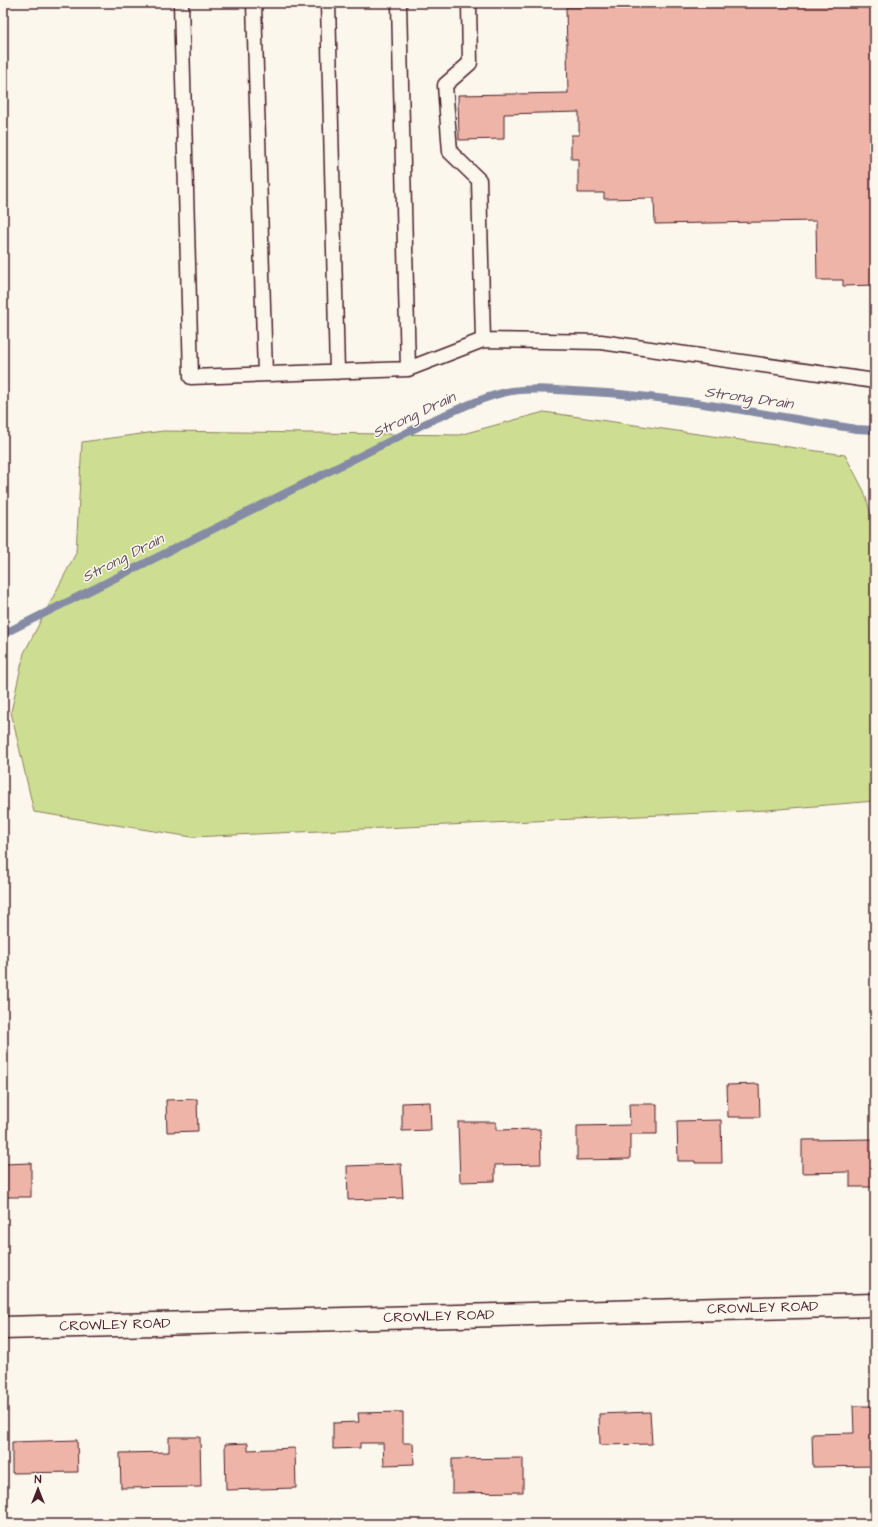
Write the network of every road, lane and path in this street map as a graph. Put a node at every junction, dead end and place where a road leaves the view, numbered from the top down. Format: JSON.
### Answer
{"nodes":[{"id":1,"x":182,"y":3,"type":"edge"},
{"id":2,"x":254,"y":3,"type":"edge"},
{"id":3,"x":328,"y":3,"type":"edge"},
{"id":4,"x":400,"y":3,"type":"edge"},
{"id":5,"x":470,"y":3,"type":"edge"},
{"id":6,"x":482,"y":340,"type":"junction"},
{"id":7,"x":408,"y":370,"type":"junction"},
{"id":8,"x":336,"y":372,"type":"junction"},
{"id":9,"x":265,"y":374,"type":"junction"},
{"id":10,"x":875,"y":381,"type":"edge"},
{"id":11,"x":875,"y":1306,"type":"edge"},
{"id":12,"x":3,"y":1328,"type":"edge"}],
"edges":[{"from":1,"to":9,"type":"lane"},
{"from":2,"to":9,"type":"lane"},
{"from":3,"to":8,"type":"lane"},
{"from":4,"to":7,"type":"lane"},
{"from":5,"to":6,"type":"lane"},
{"from":6,"to":7,"type":"lane"},
{"from":6,"to":10,"type":"lane"},
{"from":7,"to":8,"type":"lane"},
{"from":8,"to":9,"type":"lane"},
{"from":11,"to":12,"type":"street","name":"CROWLEY ROAD"}]}
